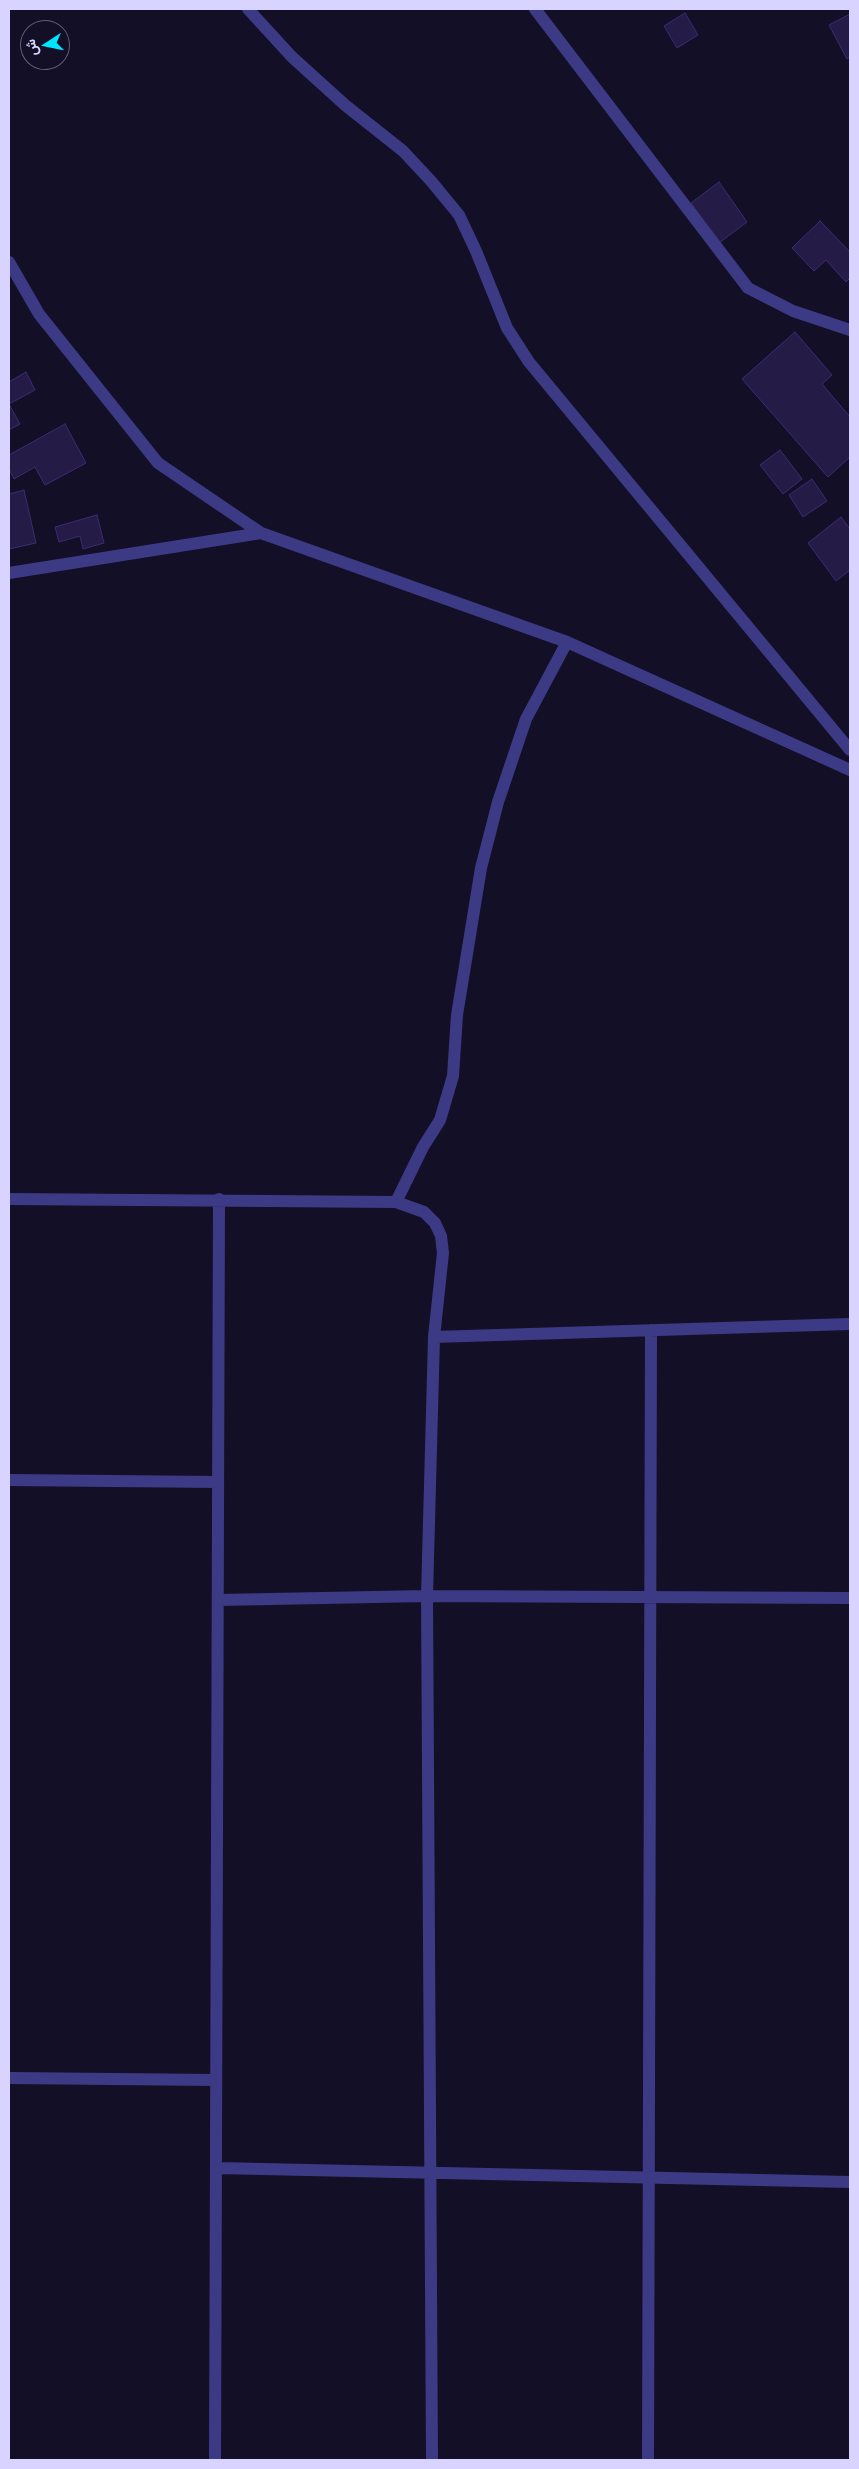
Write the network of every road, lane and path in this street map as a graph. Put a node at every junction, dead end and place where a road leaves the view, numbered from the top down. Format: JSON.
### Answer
{"nodes":[{"id":1,"x":248,"y":9,"type":"edge"},
{"id":2,"x":535,"y":9,"type":"edge"},
{"id":3,"x":9,"y":262,"type":"edge"},
{"id":4,"x":850,"y":330,"type":"edge"},
{"id":5,"x":261,"y":533,"type":"junction"},
{"id":6,"x":9,"y":573,"type":"edge"},
{"id":7,"x":567,"y":642,"type":"junction"},
{"id":8,"x":850,"y":750,"type":"edge"},
{"id":9,"x":850,"y":770,"type":"edge"},
{"id":10,"x":9,"y":1199,"type":"edge"},
{"id":11,"x":219,"y":1199,"type":"junction"},
{"id":12,"x":396,"y":1202,"type":"junction"},
{"id":13,"x":850,"y":1324,"type":"edge"},
{"id":14,"x":651,"y":1330,"type":"junction"},
{"id":15,"x":434,"y":1337,"type":"junction"},
{"id":16,"x":9,"y":1480,"type":"edge"},
{"id":17,"x":218,"y":1482,"type":"junction"},
{"id":18,"x":427,"y":1596,"type":"junction"},
{"id":19,"x":650,"y":1596,"type":"junction"},
{"id":20,"x":850,"y":1598,"type":"edge"},
{"id":21,"x":218,"y":1600,"type":"junction"},
{"id":22,"x":9,"y":2078,"type":"edge"},
{"id":23,"x":216,"y":2080,"type":"junction"},
{"id":24,"x":217,"y":2168,"type":"junction"},
{"id":25,"x":430,"y":2173,"type":"junction"},
{"id":26,"x":649,"y":2178,"type":"junction"},
{"id":27,"x":850,"y":2182,"type":"edge"},
{"id":28,"x":216,"y":2460,"type":"edge"},
{"id":29,"x":432,"y":2460,"type":"edge"},
{"id":30,"x":648,"y":2460,"type":"edge"}],
"edges":[{"from":1,"to":8,"type":"street"},
{"from":2,"to":4,"type":"street"},
{"from":3,"to":5,"type":"street"},
{"from":5,"to":6,"type":"street"},
{"from":5,"to":7,"type":"street"},
{"from":7,"to":9,"type":"street"},
{"from":7,"to":12,"type":"street"},
{"from":10,"to":11,"type":"street"},
{"from":11,"to":12,"type":"street"},
{"from":11,"to":17,"type":"street"},
{"from":12,"to":15,"type":"street"},
{"from":13,"to":14,"type":"street"},
{"from":14,"to":15,"type":"street"},
{"from":14,"to":19,"type":"street"},
{"from":15,"to":18,"type":"street"},
{"from":16,"to":17,"type":"street"},
{"from":17,"to":21,"type":"street"},
{"from":18,"to":19,"type":"street"},
{"from":18,"to":21,"type":"street"},
{"from":18,"to":25,"type":"street"},
{"from":19,"to":20,"type":"street"},
{"from":19,"to":26,"type":"street"},
{"from":21,"to":23,"type":"street"},
{"from":22,"to":23,"type":"street"},
{"from":23,"to":24,"type":"street"},
{"from":24,"to":25,"type":"street"},
{"from":24,"to":28,"type":"street"},
{"from":25,"to":26,"type":"street"},
{"from":25,"to":29,"type":"street"},
{"from":26,"to":27,"type":"street"},
{"from":26,"to":30,"type":"street"}]}
